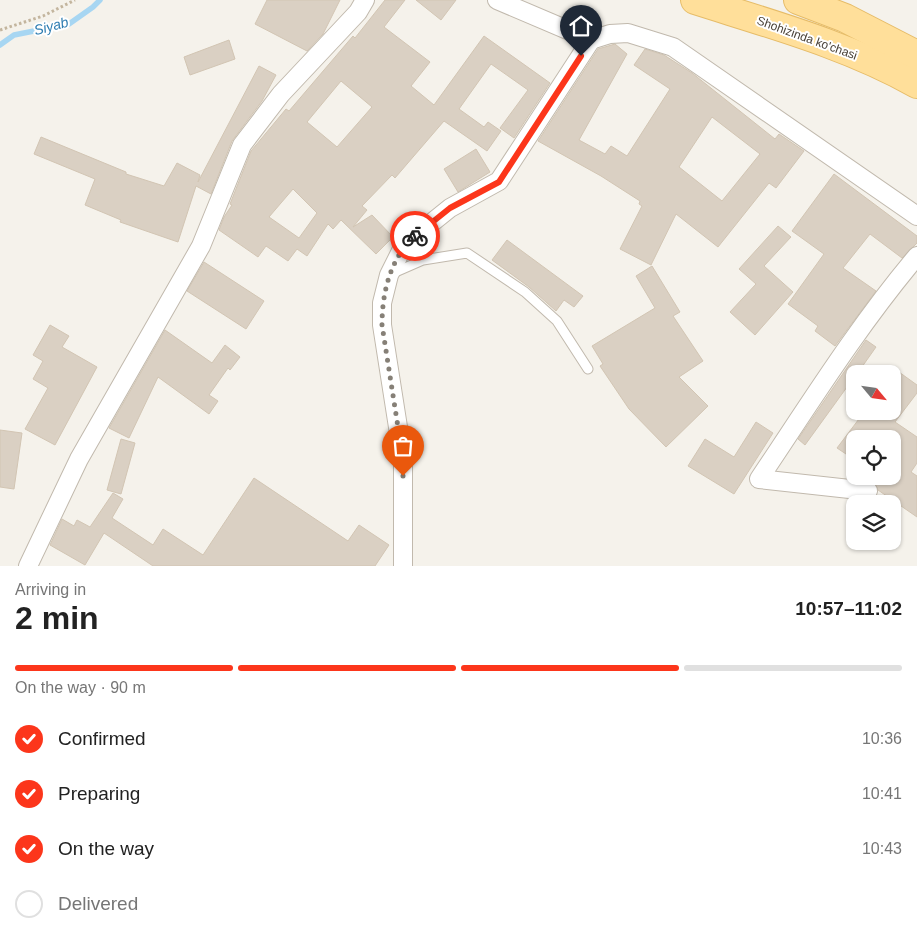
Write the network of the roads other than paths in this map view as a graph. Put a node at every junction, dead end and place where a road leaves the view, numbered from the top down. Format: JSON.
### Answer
{"nodes":[{"id":1,"x":365,"y":0,"type":"edge"},
{"id":2,"x":497,"y":0,"type":"edge"},
{"id":3,"x":695,"y":0,"type":"edge"},
{"id":4,"x":798,"y":0,"type":"edge"},
{"id":5,"x":591,"y":40,"type":"junction"},
{"id":6,"x":917,"y":55,"type":"edge"},
{"id":7,"x":917,"y":84,"type":"edge"},
{"id":8,"x":917,"y":216,"type":"edge"},
{"id":9,"x":917,"y":256,"type":"edge"},
{"id":10,"x":389,"y":276,"type":"junction"},
{"id":11,"x":588,"y":369,"type":"dead end"},
{"id":12,"x":868,"y":490,"type":"dead end"},
{"id":13,"x":28,"y":566,"type":"edge"},
{"id":14,"x":403,"y":566,"type":"edge"}],
"edges":[{"from":1,"to":13,"type":"street"},
{"from":2,"to":5,"type":"street"},
{"from":3,"to":7,"type":"main road","name":"Shohizinda ko'chasi"},
{"from":4,"to":6,"type":"main road"},
{"from":5,"to":8,"type":"street"},
{"from":5,"to":10,"type":"street"},
{"from":9,"to":12,"type":"street"},
{"from":10,"to":11,"type":"lane"},
{"from":10,"to":14,"type":"street"}]}
